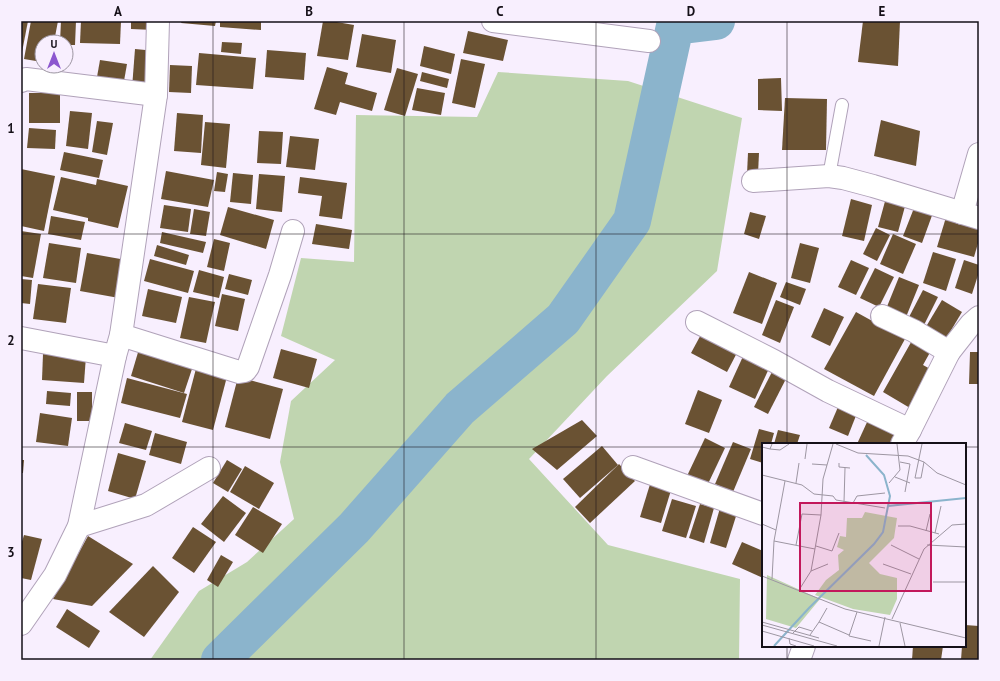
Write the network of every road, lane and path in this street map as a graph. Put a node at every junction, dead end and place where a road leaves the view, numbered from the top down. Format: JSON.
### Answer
{"nodes":[{"id":1,"x":158,"y":21,"type":"edge"},
{"id":2,"x":493,"y":21,"type":"edge"},
{"id":3,"x":649,"y":41,"type":"dead end"},
{"id":4,"x":21,"y":81,"type":"edge"},
{"id":5,"x":156,"y":95,"type":"junction"},
{"id":6,"x":842,"y":105,"type":"dead end"},
{"id":7,"x":979,"y":154,"type":"edge"},
{"id":8,"x":829,"y":176,"type":"junction"},
{"id":9,"x":753,"y":181,"type":"dead end"},
{"id":10,"x":971,"y":216,"type":"edge"},
{"id":11,"x":293,"y":231,"type":"dead end"},
{"id":12,"x":882,"y":316,"type":"dead end"},
{"id":13,"x":697,"y":322,"type":"dead end"},
{"id":14,"x":976,"y":322,"type":"edge"},
{"id":15,"x":121,"y":335,"type":"junction"},
{"id":16,"x":21,"y":338,"type":"edge"},
{"id":17,"x":949,"y":352,"type":"junction"},
{"id":18,"x":115,"y":356,"type":"junction"},
{"id":19,"x":906,"y":437,"type":"edge"},
{"id":20,"x":633,"y":467,"type":"dead end"},
{"id":21,"x":209,"y":468,"type":"dead end"},
{"id":22,"x":762,"y":514,"type":"edge"},
{"id":23,"x":79,"y":526,"type":"junction"},
{"id":24,"x":21,"y":624,"type":"edge"},
{"id":25,"x":804,"y":647,"type":"edge"},
{"id":26,"x":799,"y":660,"type":"edge"}],
"edges":[{"from":1,"to":5,"type":"street"},
{"from":2,"to":3,"type":"street"},
{"from":4,"to":5,"type":"street"},
{"from":5,"to":15,"type":"street"},
{"from":6,"to":8,"type":"lane"},
{"from":7,"to":10,"type":"street"},
{"from":8,"to":9,"type":"street"},
{"from":8,"to":10,"type":"street"},
{"from":11,"to":15,"type":"street"},
{"from":12,"to":17,"type":"street"},
{"from":13,"to":19,"type":"street"},
{"from":14,"to":17,"type":"street"},
{"from":15,"to":18,"type":"street"},
{"from":16,"to":18,"type":"street"},
{"from":17,"to":19,"type":"street"},
{"from":18,"to":23,"type":"street"},
{"from":20,"to":22,"type":"street"},
{"from":21,"to":23,"type":"street"},
{"from":23,"to":24,"type":"street"},
{"from":25,"to":26,"type":"street"}]}
